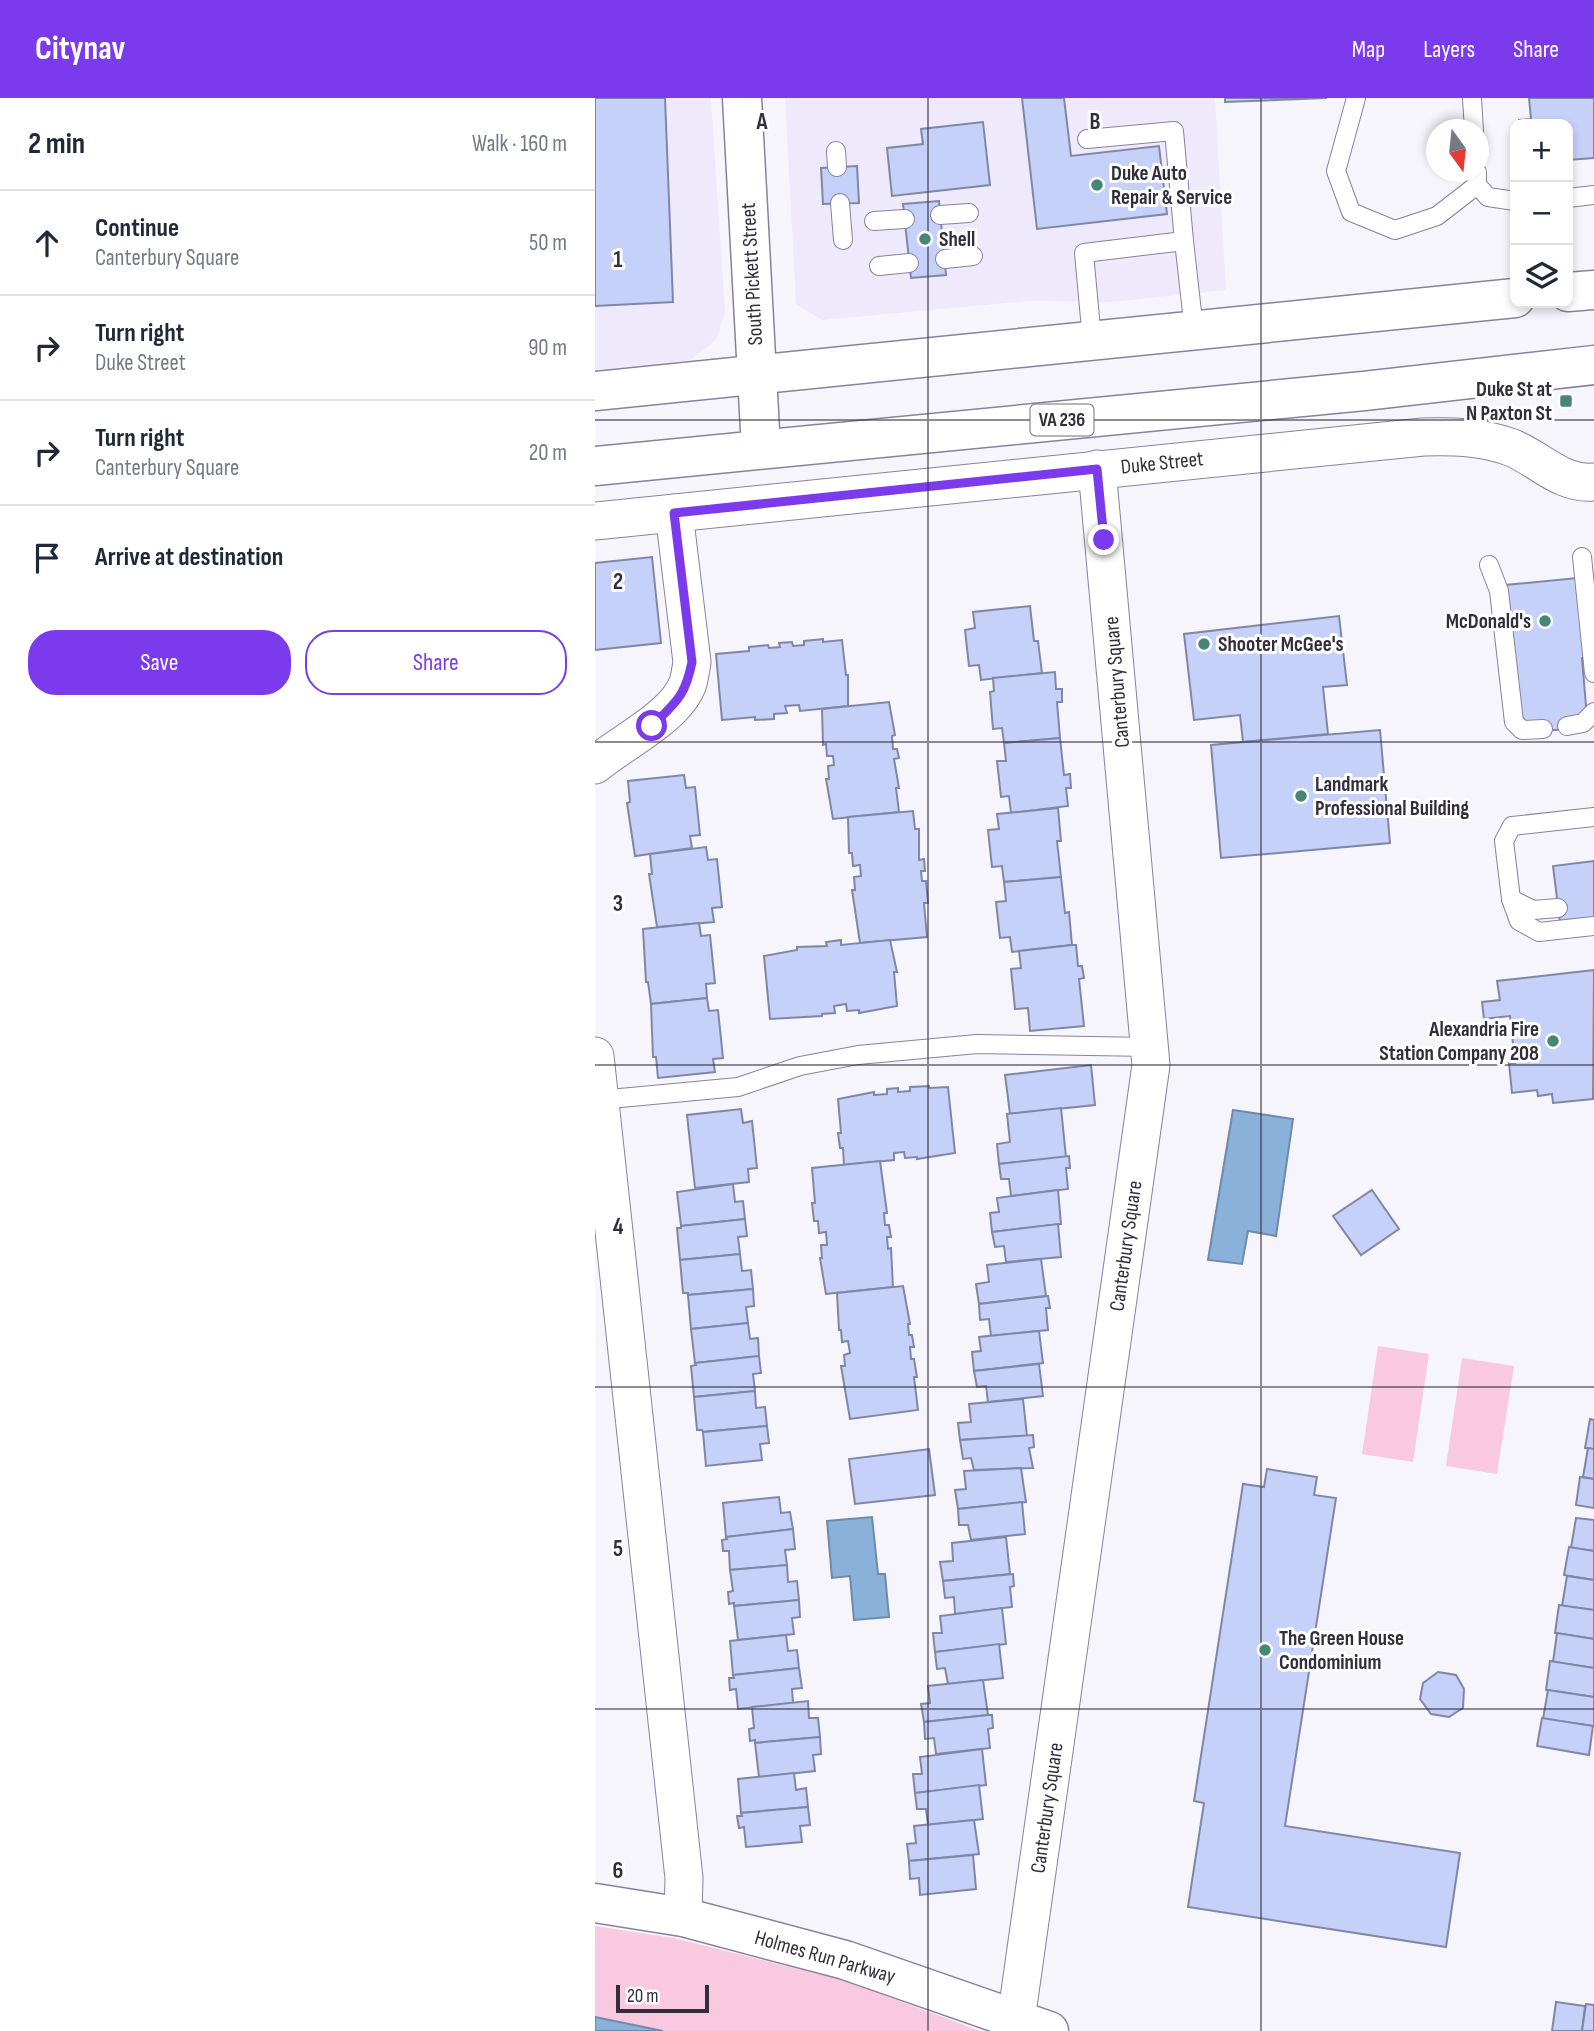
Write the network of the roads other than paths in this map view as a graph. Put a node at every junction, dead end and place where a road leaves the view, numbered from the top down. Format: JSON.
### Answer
{"nodes":[{"id":1,"x":742,"y":98,"type":"edge"},
{"id":2,"x":1356,"y":98,"type":"edge"},
{"id":3,"x":1472,"y":98,"type":"edge"},
{"id":4,"x":1473,"y":119,"type":"edge"},
{"id":5,"x":1087,"y":139,"type":"dead end"},
{"id":6,"x":1473,"y":182,"type":"edge"},
{"id":7,"x":1479,"y":182,"type":"edge"},
{"id":8,"x":1594,"y":195,"type":"edge"},
{"id":9,"x":1573,"y":197,"type":"edge"},
{"id":10,"x":1510,"y":200,"type":"edge"},
{"id":11,"x":840,"y":203,"type":"dead end"},
{"id":12,"x":969,"y":213,"type":"dead end"},
{"id":13,"x":940,"y":215,"type":"dead end"},
{"id":14,"x":905,"y":219,"type":"dead end"},
{"id":15,"x":874,"y":221,"type":"dead end"},
{"id":16,"x":843,"y":240,"type":"dead end"},
{"id":17,"x":1184,"y":241,"type":"junction"},
{"id":18,"x":974,"y":256,"type":"dead end"},
{"id":19,"x":945,"y":259,"type":"dead end"},
{"id":20,"x":909,"y":263,"type":"dead end"},
{"id":21,"x":879,"y":266,"type":"dead end"},
{"id":22,"x":1594,"y":290,"type":"edge"},
{"id":23,"x":1573,"y":292,"type":"edge"},
{"id":24,"x":1510,"y":298,"type":"edge"},
{"id":25,"x":1193,"y":330,"type":"junction"},
{"id":26,"x":1092,"y":340,"type":"junction"},
{"id":27,"x":1594,"y":365,"type":"edge"},
{"id":28,"x":757,"y":373,"type":"junction"},
{"id":29,"x":595,"y":391,"type":"edge"},
{"id":30,"x":761,"y":449,"type":"junction"},
{"id":31,"x":595,"y":466,"type":"edge"},
{"id":32,"x":1097,"y":469,"type":"junction"},
{"id":33,"x":1594,"y":482,"type":"edge"},
{"id":34,"x":674,"y":513,"type":"junction"},
{"id":35,"x":595,"y":522,"type":"edge"},
{"id":36,"x":1582,"y":557,"type":"dead end"},
{"id":37,"x":1489,"y":565,"type":"dead end"},
{"id":38,"x":1594,"y":673,"type":"edge"},
{"id":39,"x":1594,"y":712,"type":"edge"},
{"id":40,"x":1567,"y":726,"type":"dead end"},
{"id":41,"x":1543,"y":729,"type":"dead end"},
{"id":42,"x":595,"y":765,"type":"edge"},
{"id":43,"x":1594,"y":817,"type":"edge"},
{"id":44,"x":1511,"y":899,"type":"junction"},
{"id":45,"x":1558,"y":908,"type":"dead end"},
{"id":46,"x":1594,"y":926,"type":"edge"},
{"id":47,"x":1150,"y":1047,"type":"junction"},
{"id":48,"x":595,"y":1056,"type":"edge"},
{"id":49,"x":600,"y":1100,"type":"junction"},
{"id":50,"x":595,"y":1903,"type":"edge"},
{"id":51,"x":683,"y":1917,"type":"junction"},
{"id":52,"x":1033,"y":2025,"type":"edge"}],
"edges":[{"from":1,"to":28,"type":"main road","name":"South Pickett Street"},
{"from":2,"to":6,"type":"lane"},
{"from":3,"to":4,"type":"lane"},
{"from":5,"to":17,"type":"lane"},
{"from":7,"to":10,"type":"lane"},
{"from":8,"to":9,"type":"lane"},
{"from":11,"to":16,"type":"lane"},
{"from":12,"to":13,"type":"lane"},
{"from":14,"to":15,"type":"lane"},
{"from":17,"to":25,"type":"lane"},
{"from":17,"to":26,"type":"lane"},
{"from":18,"to":19,"type":"lane"},
{"from":20,"to":21,"type":"lane"},
{"from":22,"to":23,"type":"main road"},
{"from":24,"to":25,"type":"main road"},
{"from":25,"to":26,"type":"main road"},
{"from":26,"to":28,"type":"main road"},
{"from":27,"to":30,"type":"main road","number":"VA 236"},
{"from":28,"to":29,"type":"main road"},
{"from":28,"to":30,"type":"main road","name":"South Pickett Street"},
{"from":30,"to":31,"type":"main road","number":"VA 236"},
{"from":32,"to":33,"type":"street","name":"Duke Street"},
{"from":32,"to":34,"type":"street","name":"Duke Street"},
{"from":32,"to":47,"type":"street","name":"Canterbury Square"},
{"from":34,"to":35,"type":"street","name":"Duke Street"},
{"from":34,"to":42,"type":"street"},
{"from":36,"to":38,"type":"lane"},
{"from":37,"to":41,"type":"lane"},
{"from":39,"to":40,"type":"lane"},
{"from":43,"to":44,"type":"lane"},
{"from":44,"to":45,"type":"lane"},
{"from":44,"to":46,"type":"lane"},
{"from":47,"to":49,"type":"lane"},
{"from":47,"to":52,"type":"street","name":"Canterbury Square"},
{"from":48,"to":49,"type":"street"},
{"from":49,"to":51,"type":"street"},
{"from":50,"to":51,"type":"main road","name":"Holmes Run Parkway"},
{"from":51,"to":52,"type":"main road","name":"Holmes Run Parkway"}]}
